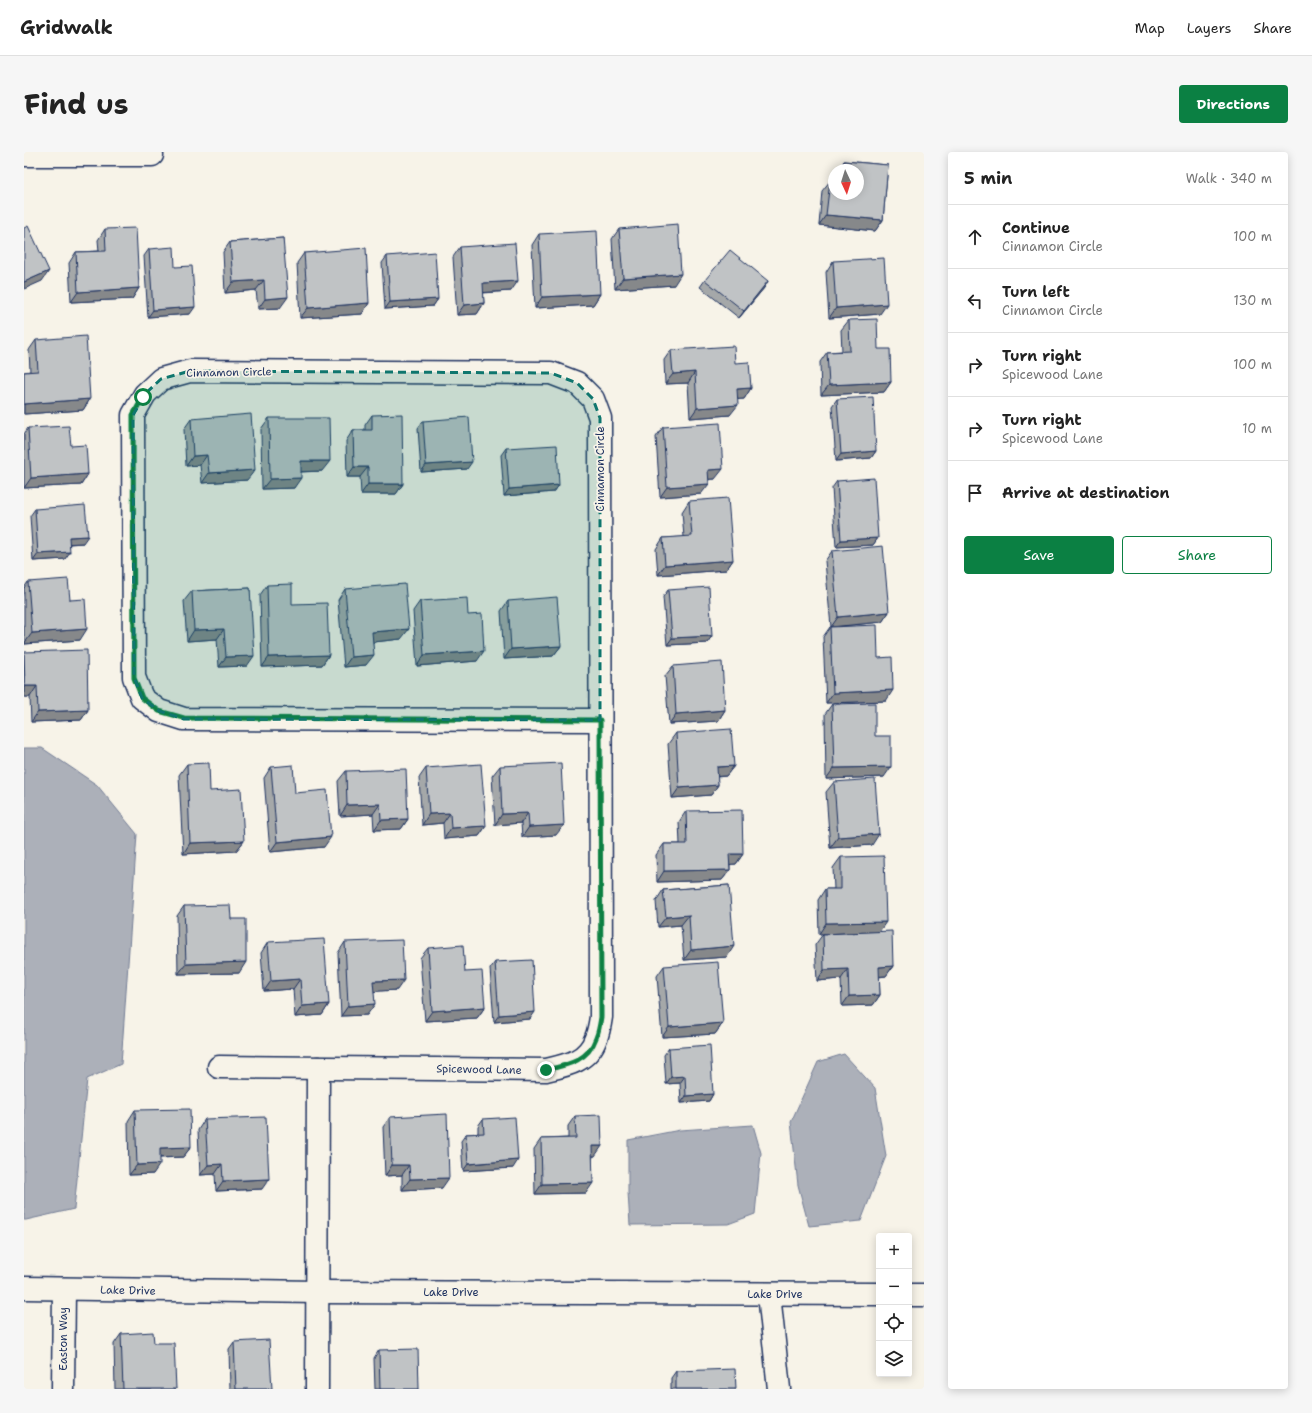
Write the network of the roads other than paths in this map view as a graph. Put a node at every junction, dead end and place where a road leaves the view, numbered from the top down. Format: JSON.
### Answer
{"nodes":[{"id":1,"x":24,"y":155,"type":"edge"},
{"id":2,"x":152,"y":155,"type":"dead end"},
{"id":3,"x":600,"y":720,"type":"junction"},
{"id":4,"x":219,"y":1067,"type":"dead end"},
{"id":5,"x":318,"y":1068,"type":"junction"},
{"id":6,"x":24,"y":1288,"type":"edge"},
{"id":7,"x":64,"y":1289,"type":"junction"},
{"id":8,"x":317,"y":1292,"type":"junction"},
{"id":9,"x":769,"y":1294,"type":"junction"},
{"id":10,"x":876,"y":1294,"type":"edge"},
{"id":11,"x":912,"y":1295,"type":"edge"},
{"id":12,"x":924,"y":1295,"type":"edge"},
{"id":13,"x":63,"y":1389,"type":"edge"},
{"id":14,"x":317,"y":1389,"type":"edge"},
{"id":15,"x":779,"y":1389,"type":"edge"}],
"edges":[{"from":1,"to":2,"type":"street"},
{"from":3,"to":3,"type":"street","name":"Cinnamon Circle"},
{"from":3,"to":5,"type":"street","name":"Spicewood Lane"},
{"from":4,"to":5,"type":"street","name":"Spicewood Lane"},
{"from":5,"to":8,"type":"street"},
{"from":6,"to":7,"type":"street","name":"Lake Drive"},
{"from":7,"to":8,"type":"street","name":"Lake Drive"},
{"from":7,"to":13,"type":"street","name":"Easton Way"},
{"from":8,"to":9,"type":"street","name":"Lake Drive"},
{"from":8,"to":14,"type":"street"},
{"from":9,"to":10,"type":"street","name":"Lake Drive"},
{"from":9,"to":15,"type":"street"},
{"from":11,"to":12,"type":"street"}]}
